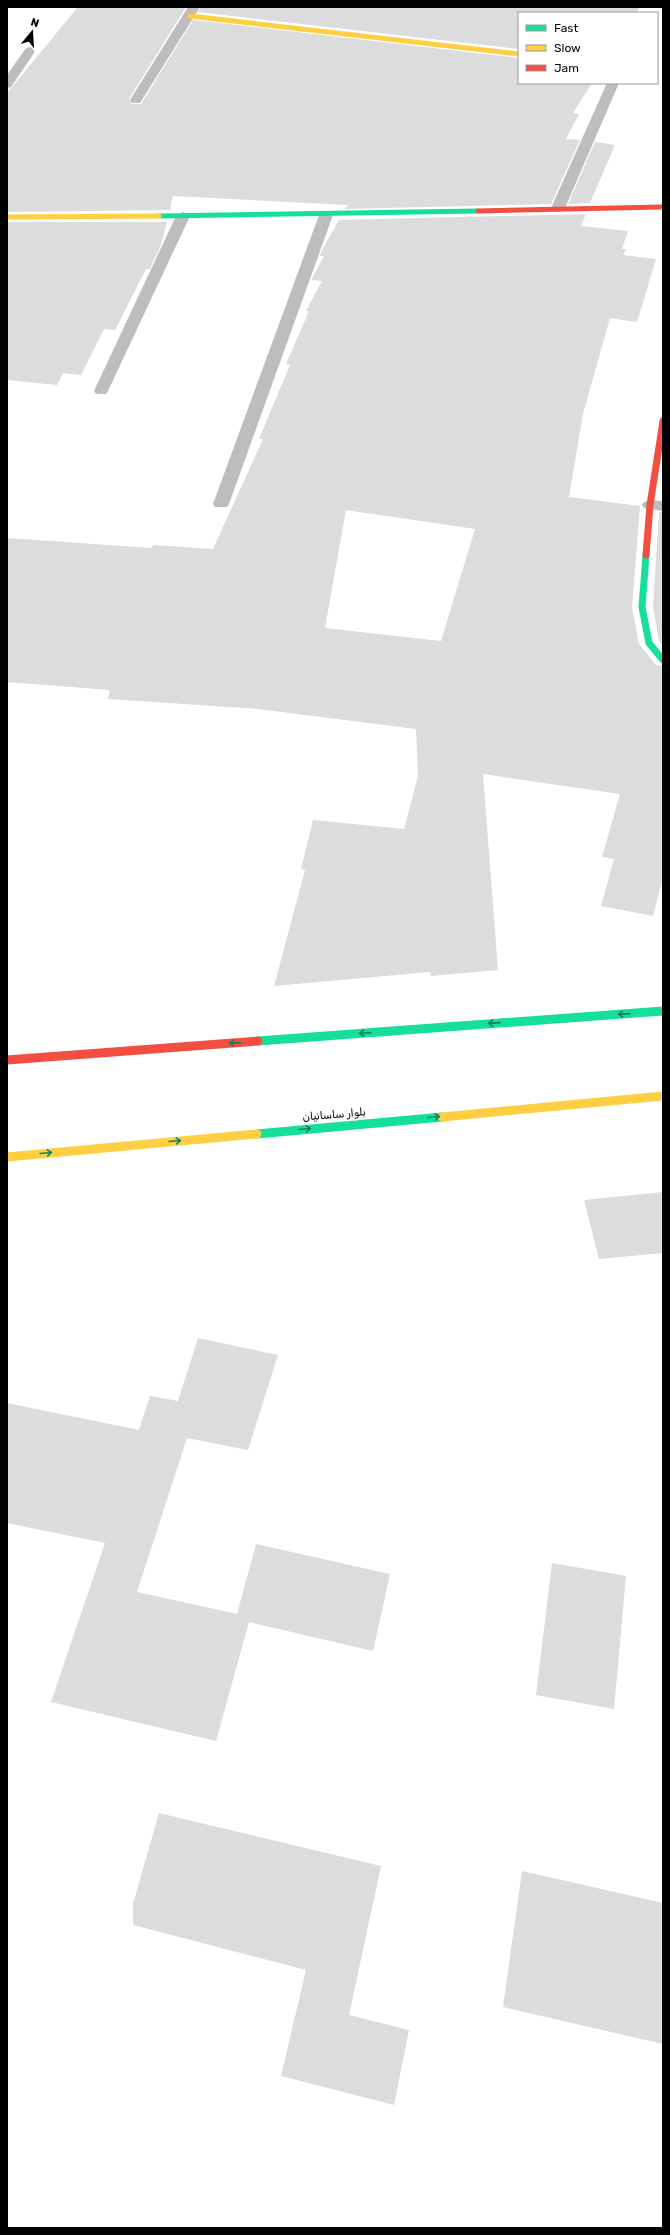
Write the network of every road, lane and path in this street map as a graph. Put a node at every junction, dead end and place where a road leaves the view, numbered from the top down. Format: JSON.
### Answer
{"nodes":[{"id":1,"x":192,"y":12,"type":"edge"},
{"id":2,"x":30,"y":50,"type":"dead end"},
{"id":3,"x":518,"y":54,"type":"edge"},
{"id":4,"x":7,"y":84,"type":"edge"},
{"id":5,"x":613,"y":84,"type":"edge"},
{"id":6,"x":136,"y":100,"type":"dead end"},
{"id":7,"x":663,"y":207,"type":"edge"},
{"id":8,"x":558,"y":208,"type":"junction"},
{"id":9,"x":326,"y":215,"type":"junction"},
{"id":10,"x":183,"y":216,"type":"junction"},
{"id":11,"x":7,"y":217,"type":"edge"},
{"id":12,"x":101,"y":391,"type":"dead end"},
{"id":13,"x":663,"y":421,"type":"edge"},
{"id":14,"x":221,"y":504,"type":"dead end"},
{"id":15,"x":656,"y":506,"type":"edge"},
{"id":16,"x":663,"y":660,"type":"edge"},
{"id":17,"x":663,"y":1011,"type":"edge"},
{"id":18,"x":7,"y":1060,"type":"edge"},
{"id":19,"x":663,"y":1096,"type":"edge"},
{"id":20,"x":7,"y":1157,"type":"edge"}],
"edges":[{"from":1,"to":3,"type":"main road"},
{"from":1,"to":6,"type":"street"},
{"from":2,"to":4,"type":"street"},
{"from":5,"to":8,"type":"street"},
{"from":7,"to":8,"type":"main road"},
{"from":8,"to":9,"type":"main road"},
{"from":9,"to":10,"type":"main road"},
{"from":9,"to":14,"type":"street"},
{"from":10,"to":11,"type":"main road"},
{"from":10,"to":12,"type":"street"},
{"from":13,"to":15,"type":"main road"},
{"from":15,"to":16,"type":"main road"},
{"from":17,"to":18,"type":"main road","one_way":true},
{"from":20,"to":19,"type":"main road","name":"بلوار ساسانیان","one_way":true}]}
